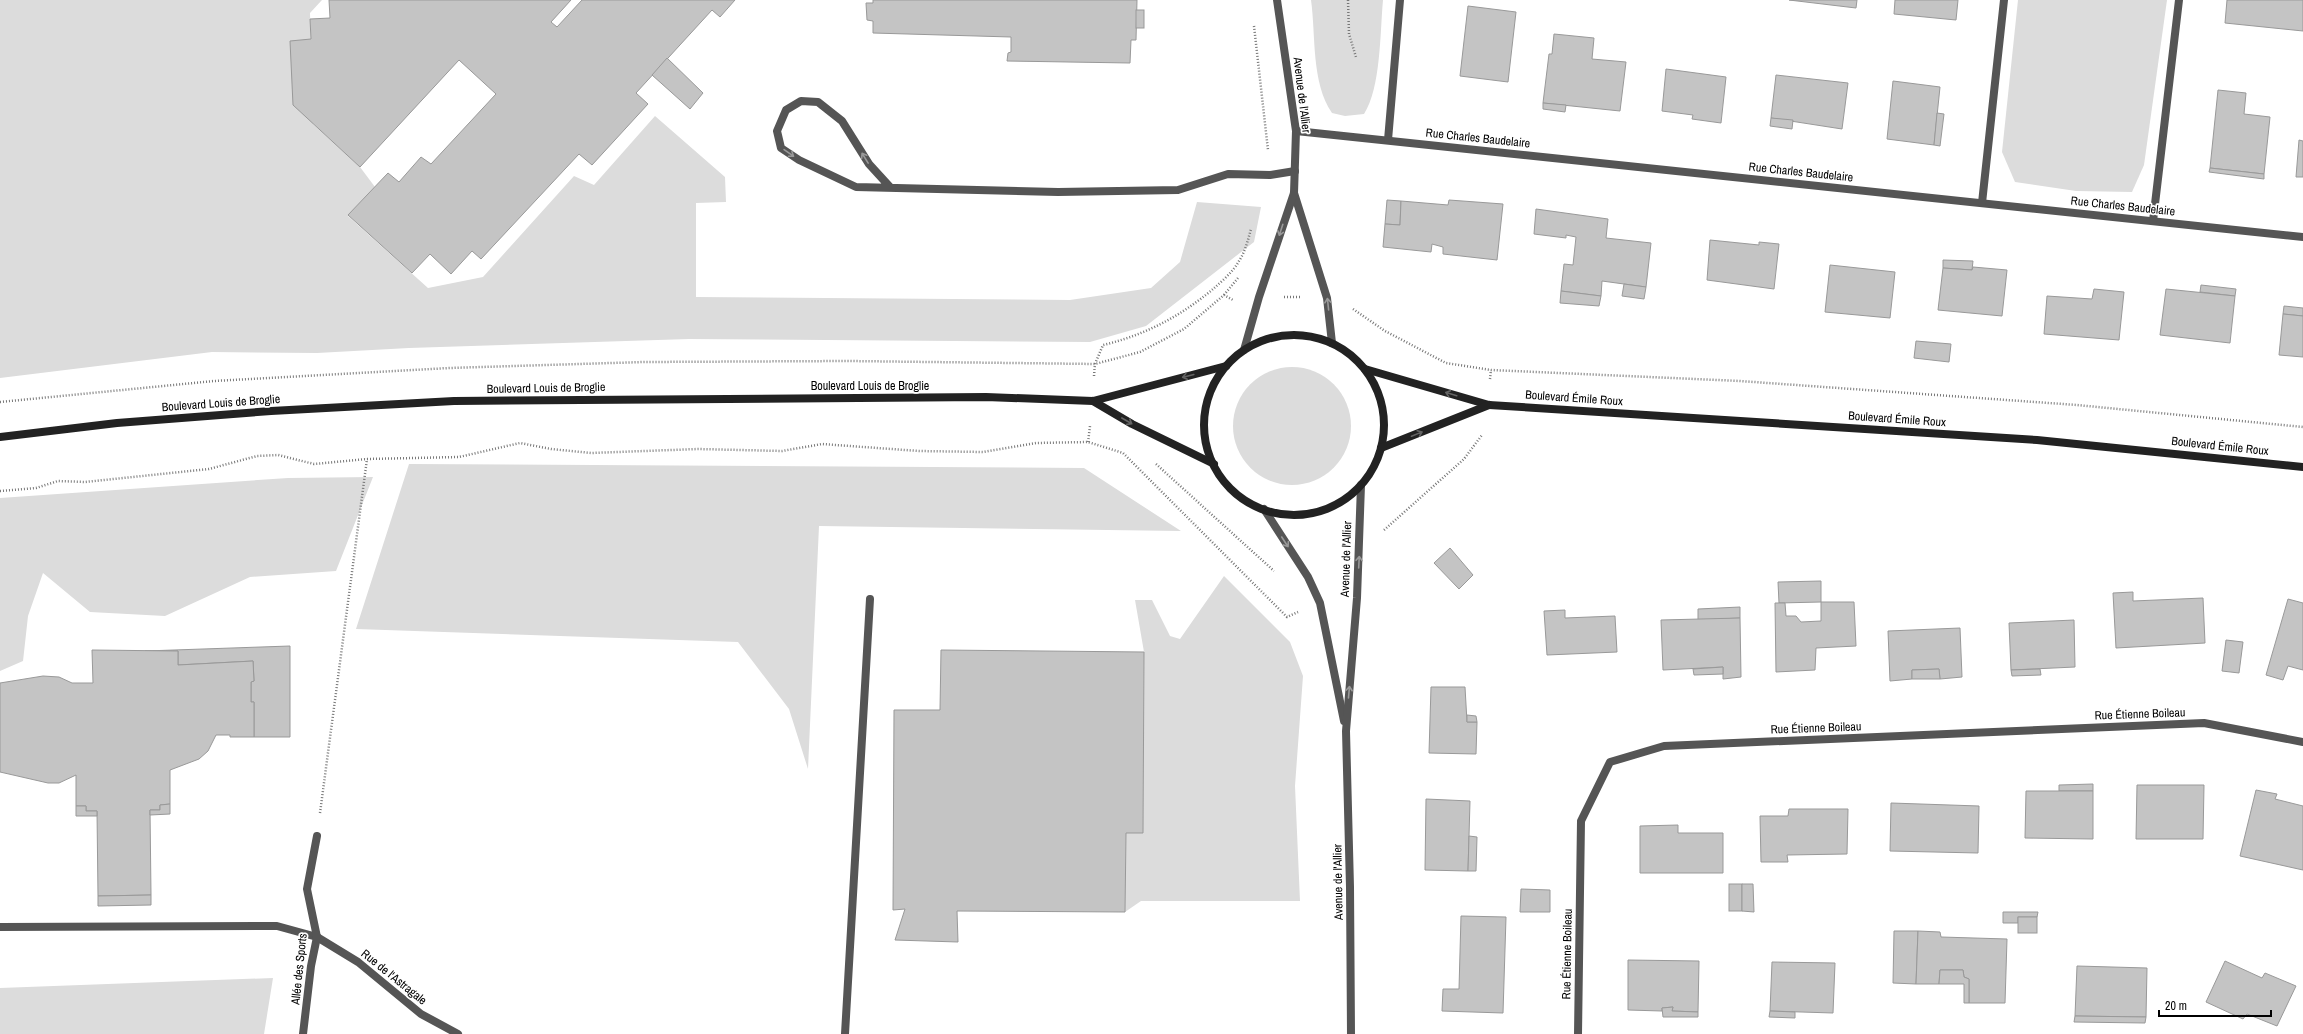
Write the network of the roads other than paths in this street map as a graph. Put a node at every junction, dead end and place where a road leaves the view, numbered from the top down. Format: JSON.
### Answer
{"nodes":[{"id":1,"x":1277,"y":0,"type":"edge"},
{"id":2,"x":1400,"y":0,"type":"edge"},
{"id":3,"x":2004,"y":0,"type":"edge"},
{"id":4,"x":2179,"y":0,"type":"edge"},
{"id":5,"x":1296,"y":131,"type":"junction"},
{"id":6,"x":1388,"y":140,"type":"junction"},
{"id":7,"x":1295,"y":171,"type":"junction"},
{"id":8,"x":890,"y":187,"type":"junction"},
{"id":9,"x":1294,"y":193,"type":"junction"},
{"id":10,"x":1982,"y":203,"type":"junction"},
{"id":11,"x":2153,"y":221,"type":"junction"},
{"id":12,"x":2303,"y":237,"type":"edge"},
{"id":13,"x":1332,"y":343,"type":"junction"},
{"id":14,"x":1244,"y":350,"type":"junction"},
{"id":15,"x":1226,"y":366,"type":"junction"},
{"id":16,"x":1365,"y":369,"type":"junction"},
{"id":17,"x":1093,"y":401,"type":"junction"},
{"id":18,"x":1488,"y":405,"type":"junction"},
{"id":19,"x":0,"y":437,"type":"edge"},
{"id":20,"x":1381,"y":448,"type":"junction"},
{"id":21,"x":1214,"y":464,"type":"junction"},
{"id":22,"x":2303,"y":467,"type":"edge"},
{"id":23,"x":1361,"y":485,"type":"junction"},
{"id":24,"x":1264,"y":510,"type":"junction"},
{"id":25,"x":870,"y":599,"type":"dead end"},
{"id":26,"x":1346,"y":731,"type":"junction"},
{"id":27,"x":2303,"y":742,"type":"edge"},
{"id":28,"x":317,"y":836,"type":"road end"},
{"id":29,"x":0,"y":927,"type":"edge"},
{"id":30,"x":317,"y":937,"type":"junction"},
{"id":31,"x":303,"y":1034,"type":"edge"},
{"id":32,"x":458,"y":1034,"type":"edge"},
{"id":33,"x":845,"y":1034,"type":"edge"},
{"id":34,"x":1351,"y":1034,"type":"edge"},
{"id":35,"x":1578,"y":1034,"type":"edge"}],
"edges":[{"from":1,"to":5,"type":"street","name":"Avenue de l'Allier"},
{"from":2,"to":6,"type":"street"},
{"from":3,"to":10,"type":"street"},
{"from":4,"to":11,"type":"street"},
{"from":5,"to":6,"type":"street","name":"Rue Charles Baudelaire"},
{"from":5,"to":7,"type":"street","name":"Avenue de l'Allier"},
{"from":6,"to":10,"type":"street","name":"Rue Charles Baudelaire"},
{"from":7,"to":8,"type":"street"},
{"from":7,"to":9,"type":"street","name":"Avenue de l'Allier"},
{"from":8,"to":8,"type":"street","one_way":true},
{"from":13,"to":9,"type":"street","name":"Avenue de l'Allier","one_way":true},
{"from":9,"to":14,"type":"street","name":"Avenue de l'Allier","one_way":true},
{"from":10,"to":11,"type":"street","name":"Rue Charles Baudelaire"},
{"from":11,"to":12,"type":"street","name":"Rue Charles Baudelaire"},
{"from":13,"to":14,"type":"main road"},
{"from":13,"to":16,"type":"main road"},
{"from":14,"to":15,"type":"main road"},
{"from":15,"to":17,"type":"main road","name":"Boulevard Louis de Broglie","one_way":true},
{"from":15,"to":21,"type":"main road"},
{"from":18,"to":16,"type":"main road","name":"Boulevard Émile Roux","one_way":true},
{"from":16,"to":20,"type":"main road"},
{"from":17,"to":19,"type":"main road","name":"Boulevard Louis de Broglie"},
{"from":17,"to":21,"type":"main road","name":"Boulevard Louis de Broglie","one_way":true},
{"from":20,"to":18,"type":"main road","name":"Boulevard Émile Roux","one_way":true},
{"from":18,"to":22,"type":"main road","name":"Boulevard Émile Roux"},
{"from":20,"to":23,"type":"main road"},
{"from":21,"to":24,"type":"main road"},
{"from":23,"to":24,"type":"main road"},
{"from":26,"to":23,"type":"street","name":"Avenue de l'Allier","one_way":true},
{"from":24,"to":26,"type":"street","name":"Avenue de l'Allier","one_way":true},
{"from":25,"to":33,"type":"street"},
{"from":26,"to":34,"type":"street","name":"Avenue de l'Allier"},
{"from":27,"to":35,"type":"street","name":"Rue Étienne Boileau"},
{"from":28,"to":30,"type":"street","name":"Allée des Sports"},
{"from":29,"to":30,"type":"street","name":"Rue de l'Astragale"},
{"from":30,"to":31,"type":"street","name":"Allée des Sports"},
{"from":30,"to":32,"type":"street","name":"Rue de l'Astragale"}]}
